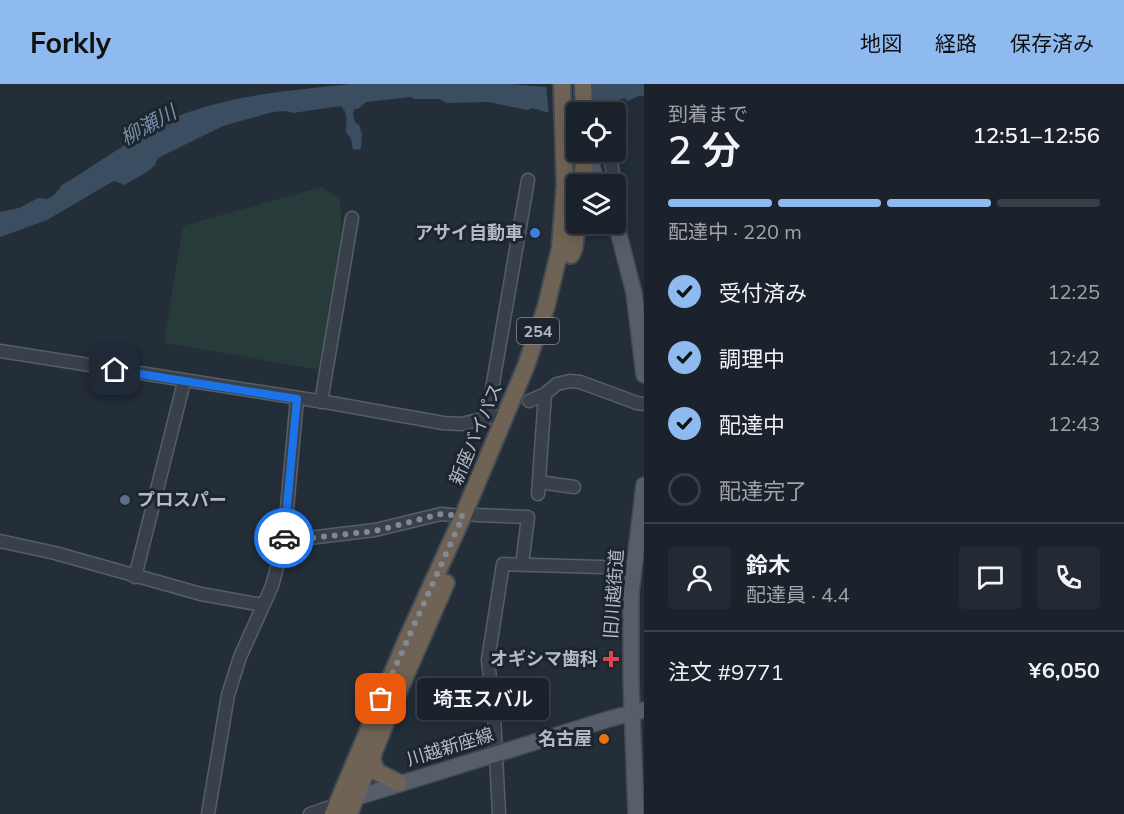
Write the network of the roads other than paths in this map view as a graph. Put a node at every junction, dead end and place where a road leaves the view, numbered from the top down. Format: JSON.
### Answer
{"nodes":[{"id":1,"x":560,"y":84,"type":"edge"},
{"id":2,"x":568,"y":84,"type":"edge"},
{"id":3,"x":583,"y":84,"type":"edge"},
{"id":4,"x":584,"y":102,"type":"edge"},
{"id":5,"x":565,"y":136,"type":"junction"},
{"id":6,"x":528,"y":180,"type":"dead end"},
{"id":7,"x":352,"y":218,"type":"dead end"},
{"id":8,"x":576,"y":234,"type":"edge"},
{"id":9,"x":619,"y":234,"type":"edge"},
{"id":10,"x":570,"y":255,"type":"junction"},
{"id":11,"x":642,"y":328,"type":"edge"},
{"id":12,"x":0,"y":351,"type":"edge"},
{"id":13,"x":644,"y":375,"type":"edge"},
{"id":14,"x":184,"y":381,"type":"junction"},
{"id":15,"x":545,"y":394,"type":"junction"},
{"id":16,"x":297,"y":399,"type":"junction"},
{"id":17,"x":530,"y":400,"type":"dead end"},
{"id":18,"x":321,"y":402,"type":"junction"},
{"id":19,"x":644,"y":404,"type":"edge"},
{"id":20,"x":644,"y":485,"type":"edge"},
{"id":21,"x":574,"y":487,"type":"dead end"},
{"id":22,"x":469,"y":515,"type":"junction"},
{"id":23,"x":0,"y":541,"type":"edge"},
{"id":24,"x":284,"y":541,"type":"junction"},
{"id":25,"x":638,"y":559,"type":"edge"},
{"id":26,"x":522,"y":565,"type":"junction"},
{"id":27,"x":135,"y":577,"type":"junction"},
{"id":28,"x":263,"y":605,"type":"junction"},
{"id":29,"x":638,"y":711,"type":"edge"},
{"id":30,"x":374,"y":750,"type":"junction"},
{"id":31,"x":496,"y":754,"type":"junction"},
{"id":32,"x":640,"y":777,"type":"edge"},
{"id":33,"x":399,"y":783,"type":"junction"},
{"id":34,"x":355,"y":797,"type":"junction"},
{"id":35,"x":339,"y":811,"type":"edge"},
{"id":36,"x":208,"y":814,"type":"edge"},
{"id":37,"x":309,"y":814,"type":"edge"},
{"id":38,"x":499,"y":814,"type":"edge"},
{"id":39,"x":636,"y":814,"type":"edge"}],
"edges":[{"from":1,"to":5,"type":"highway","name":"新座バイパス","number":"254"},
{"from":2,"to":5,"type":"highway","name":"新座バイパス","number":"254"},
{"from":3,"to":4,"type":"highway"},
{"from":5,"to":10,"type":"highway","name":"新座バイパス","number":"254"},
{"from":5,"to":22,"type":"highway","name":"新座バイパス","number":"254"},
{"from":6,"to":18,"type":"street"},
{"from":7,"to":18,"type":"street"},
{"from":8,"to":10,"type":"highway","number":"254"},
{"from":9,"to":11,"type":"main road"},
{"from":10,"to":22,"type":"highway","name":"新座バイパス","number":"254"},
{"from":11,"to":13,"type":"main road"},
{"from":12,"to":14,"type":"street"},
{"from":14,"to":16,"type":"street"},
{"from":14,"to":27,"type":"street"},
{"from":15,"to":17,"type":"street"},
{"from":15,"to":19,"type":"street"},
{"from":15,"to":21,"type":"street"},
{"from":16,"to":18,"type":"street"},
{"from":16,"to":24,"type":"street"},
{"from":20,"to":25,"type":"main road","name":"旧川越街道"},
{"from":22,"to":24,"type":"street"},
{"from":22,"to":26,"type":"street"},
{"from":22,"to":30,"type":"highway","name":"新座バイパス","number":"254"},
{"from":22,"to":35,"type":"highway","name":"新座バイパス","number":"254"},
{"from":23,"to":27,"type":"street"},
{"from":24,"to":28,"type":"street"},
{"from":25,"to":26,"type":"street"},
{"from":25,"to":29,"type":"main road","name":"旧川越街道"},
{"from":26,"to":31,"type":"street"},
{"from":27,"to":28,"type":"street"},
{"from":28,"to":36,"type":"street"},
{"from":29,"to":31,"type":"main road","name":"川越新座線"},
{"from":29,"to":32,"type":"main road","name":"旧川越街道"},
{"from":30,"to":33,"type":"highway"},
{"from":30,"to":34,"type":"highway","name":"新座バイパス","number":"254"},
{"from":31,"to":33,"type":"main road","name":"川越新座線"},
{"from":31,"to":38,"type":"street"},
{"from":32,"to":39,"type":"main road","name":"旧川越街道"},
{"from":33,"to":34,"type":"main road","name":"川越新座線"},
{"from":34,"to":35,"type":"highway","name":"新座バイパス","number":"254"},
{"from":35,"to":37,"type":"street"}]}
